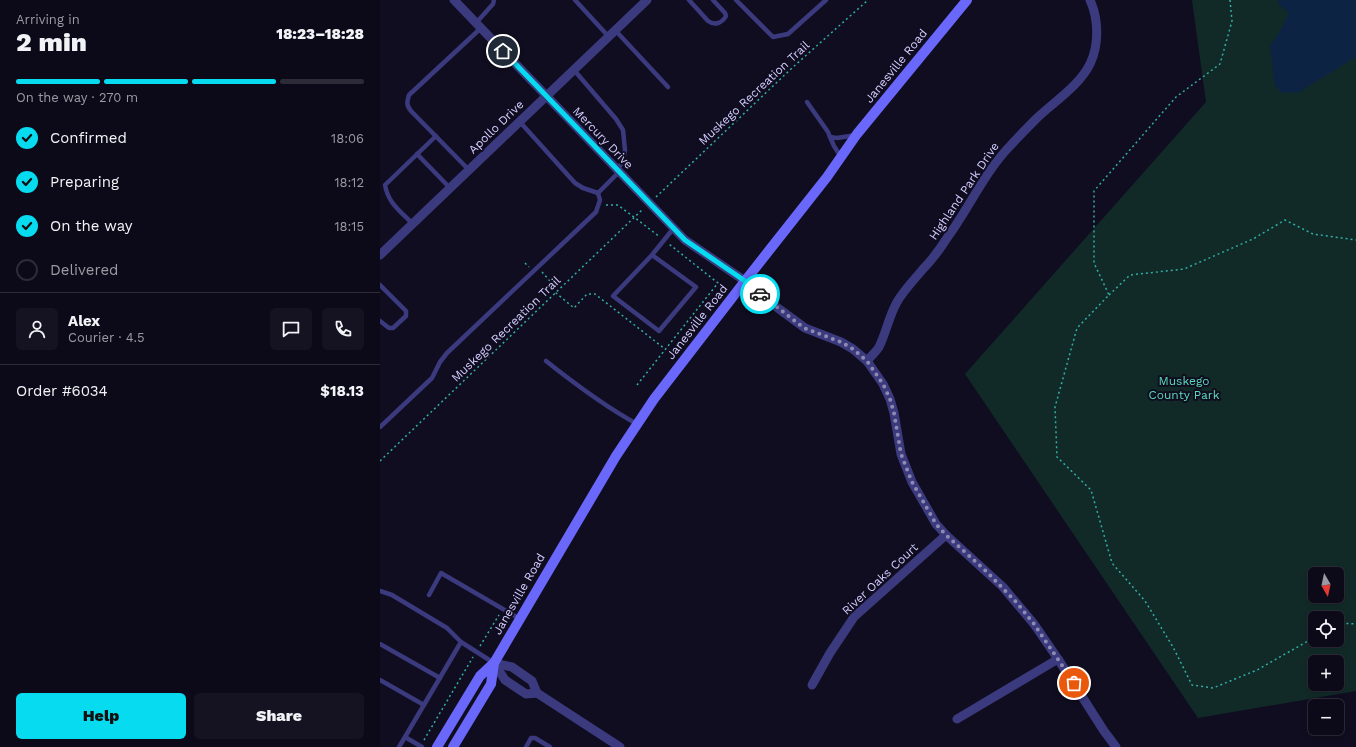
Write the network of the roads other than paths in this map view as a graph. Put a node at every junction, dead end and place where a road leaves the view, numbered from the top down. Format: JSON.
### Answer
{"nodes":[{"id":1,"x":454,"y":0,"type":"edge"},
{"id":2,"x":494,"y":0,"type":"edge"},
{"id":3,"x":575,"y":0,"type":"edge"},
{"id":4,"x":647,"y":0,"type":"edge"},
{"id":5,"x":713,"y":0,"type":"edge"},
{"id":6,"x":736,"y":0,"type":"edge"},
{"id":7,"x":826,"y":0,"type":"edge"},
{"id":8,"x":968,"y":0,"type":"edge"},
{"id":9,"x":1090,"y":0,"type":"edge"},
{"id":10,"x":692,"y":1,"type":"edge"},
{"id":11,"x":478,"y":26,"type":"junction"},
{"id":12,"x":612,"y":33,"type":"junction"},
{"id":13,"x":574,"y":70,"type":"junction"},
{"id":14,"x":668,"y":87,"type":"dead end"},
{"id":15,"x":546,"y":96,"type":"junction"},
{"id":16,"x":807,"y":102,"type":"dead end"},
{"id":17,"x":520,"y":122,"type":"junction"},
{"id":18,"x":858,"y":134,"type":"junction"},
{"id":19,"x":436,"y":136,"type":"junction"},
{"id":20,"x":830,"y":137,"type":"junction"},
{"id":21,"x":417,"y":154,"type":"junction"},
{"id":22,"x":842,"y":158,"type":"junction"},
{"id":23,"x":469,"y":170,"type":"junction"},
{"id":24,"x":618,"y":171,"type":"junction"},
{"id":25,"x":450,"y":188,"type":"junction"},
{"id":26,"x":598,"y":193,"type":"junction"},
{"id":27,"x":413,"y":224,"type":"junction"},
{"id":28,"x":673,"y":229,"type":"junction"},
{"id":29,"x":380,"y":255,"type":"edge"},
{"id":30,"x":652,"y":255,"type":"junction"},
{"id":31,"x":745,"y":281,"type":"junction"},
{"id":32,"x":380,"y":285,"type":"edge"},
{"id":33,"x":380,"y":321,"type":"edge"},
{"id":34,"x":546,"y":361,"type":"dead end"},
{"id":35,"x":867,"y":361,"type":"junction"},
{"id":36,"x":637,"y":424,"type":"junction"},
{"id":37,"x":380,"y":427,"type":"edge"},
{"id":38,"x":946,"y":535,"type":"junction"},
{"id":39,"x":380,"y":591,"type":"edge"},
{"id":40,"x":429,"y":595,"type":"dead end"},
{"id":41,"x":520,"y":619,"type":"junction"},
{"id":42,"x":461,"y":642,"type":"junction"},
{"id":43,"x":380,"y":644,"type":"edge"},
{"id":44,"x":1058,"y":659,"type":"junction"},
{"id":45,"x":494,"y":663,"type":"junction"},
{"id":46,"x":440,"y":678,"type":"junction"},
{"id":47,"x":380,"y":680,"type":"edge"},
{"id":48,"x":812,"y":685,"type":"dead end"},
{"id":49,"x":537,"y":693,"type":"junction"},
{"id":50,"x":424,"y":705,"type":"junction"},
{"id":51,"x":957,"y":719,"type":"dead end"},
{"id":52,"x":405,"y":737,"type":"junction"},
{"id":53,"x":455,"y":745,"type":"edge"},
{"id":54,"x":399,"y":747,"type":"edge"},
{"id":55,"x":421,"y":747,"type":"edge"},
{"id":56,"x":438,"y":747,"type":"edge"},
{"id":57,"x":526,"y":747,"type":"edge"},
{"id":58,"x":550,"y":747,"type":"edge"},
{"id":59,"x":620,"y":747,"type":"edge"},
{"id":60,"x":1116,"y":747,"type":"edge"}],
"edges":[{"from":1,"to":11,"type":"street","name":"Mercury Drive"},
{"from":2,"to":11,"type":"lane"},
{"from":3,"to":12,"type":"lane"},
{"from":4,"to":12,"type":"street","name":"Apollo Drive"},
{"from":5,"to":10,"type":"lane"},
{"from":6,"to":7,"type":"lane"},
{"from":8,"to":18,"type":"main road","name":"Janesville Road"},
{"from":9,"to":35,"type":"street","name":"Highland Park Drive"},
{"from":11,"to":15,"type":"street","name":"Mercury Drive"},
{"from":11,"to":19,"type":"lane"},
{"from":12,"to":13,"type":"street","name":"Apollo Drive"},
{"from":12,"to":14,"type":"lane"},
{"from":13,"to":15,"type":"street","name":"Apollo Drive"},
{"from":13,"to":24,"type":"lane"},
{"from":15,"to":17,"type":"street","name":"Apollo Drive"},
{"from":15,"to":24,"type":"street","name":"Mercury Drive"},
{"from":16,"to":20,"type":"lane"},
{"from":17,"to":23,"type":"street","name":"Apollo Drive"},
{"from":17,"to":26,"type":"lane"},
{"from":18,"to":20,"type":"lane"},
{"from":18,"to":22,"type":"main road","name":"Janesville Road"},
{"from":19,"to":21,"type":"lane"},
{"from":19,"to":23,"type":"lane"},
{"from":20,"to":22,"type":"lane"},
{"from":21,"to":25,"type":"lane"},
{"from":21,"to":27,"type":"lane"},
{"from":22,"to":31,"type":"main road","name":"Janesville Road"},
{"from":23,"to":25,"type":"street","name":"Apollo Drive"},
{"from":24,"to":26,"type":"lane"},
{"from":24,"to":28,"type":"street","name":"Mercury Drive"},
{"from":25,"to":27,"type":"street","name":"Apollo Drive"},
{"from":26,"to":37,"type":"lane"},
{"from":27,"to":29,"type":"street","name":"Apollo Drive"},
{"from":28,"to":30,"type":"lane"},
{"from":28,"to":31,"type":"street","name":"Mercury Drive"},
{"from":30,"to":30,"type":"lane"},
{"from":31,"to":35,"type":"street","name":"Mercury Drive"},
{"from":31,"to":36,"type":"main road","name":"Janesville Road"},
{"from":32,"to":33,"type":"lane"},
{"from":34,"to":36,"type":"lane"},
{"from":35,"to":38,"type":"street","name":"Mercury Drive"},
{"from":36,"to":41,"type":"main road","name":"Janesville Road"},
{"from":38,"to":44,"type":"street","name":"Mercury Drive"},
{"from":38,"to":48,"type":"street","name":"River Oaks Court"},
{"from":39,"to":42,"type":"lane"},
{"from":40,"to":41,"type":"lane"},
{"from":41,"to":45,"type":"main road","name":"Janesville Road"},
{"from":42,"to":45,"type":"lane"},
{"from":42,"to":46,"type":"lane"},
{"from":43,"to":46,"type":"lane"},
{"from":44,"to":51,"type":"street"},
{"from":44,"to":60,"type":"street","name":"Mercury Drive"},
{"from":45,"to":49,"type":"street"},
{"from":45,"to":49,"type":"street"},
{"from":45,"to":53,"type":"main road","name":"Janesville Road"},
{"from":45,"to":56,"type":"main road","name":"Janesville Road"},
{"from":46,"to":50,"type":"lane"},
{"from":47,"to":50,"type":"lane"},
{"from":49,"to":59,"type":"street"},
{"from":50,"to":52,"type":"lane"},
{"from":52,"to":54,"type":"lane"},
{"from":52,"to":55,"type":"lane"},
{"from":57,"to":58,"type":"lane"}]}
